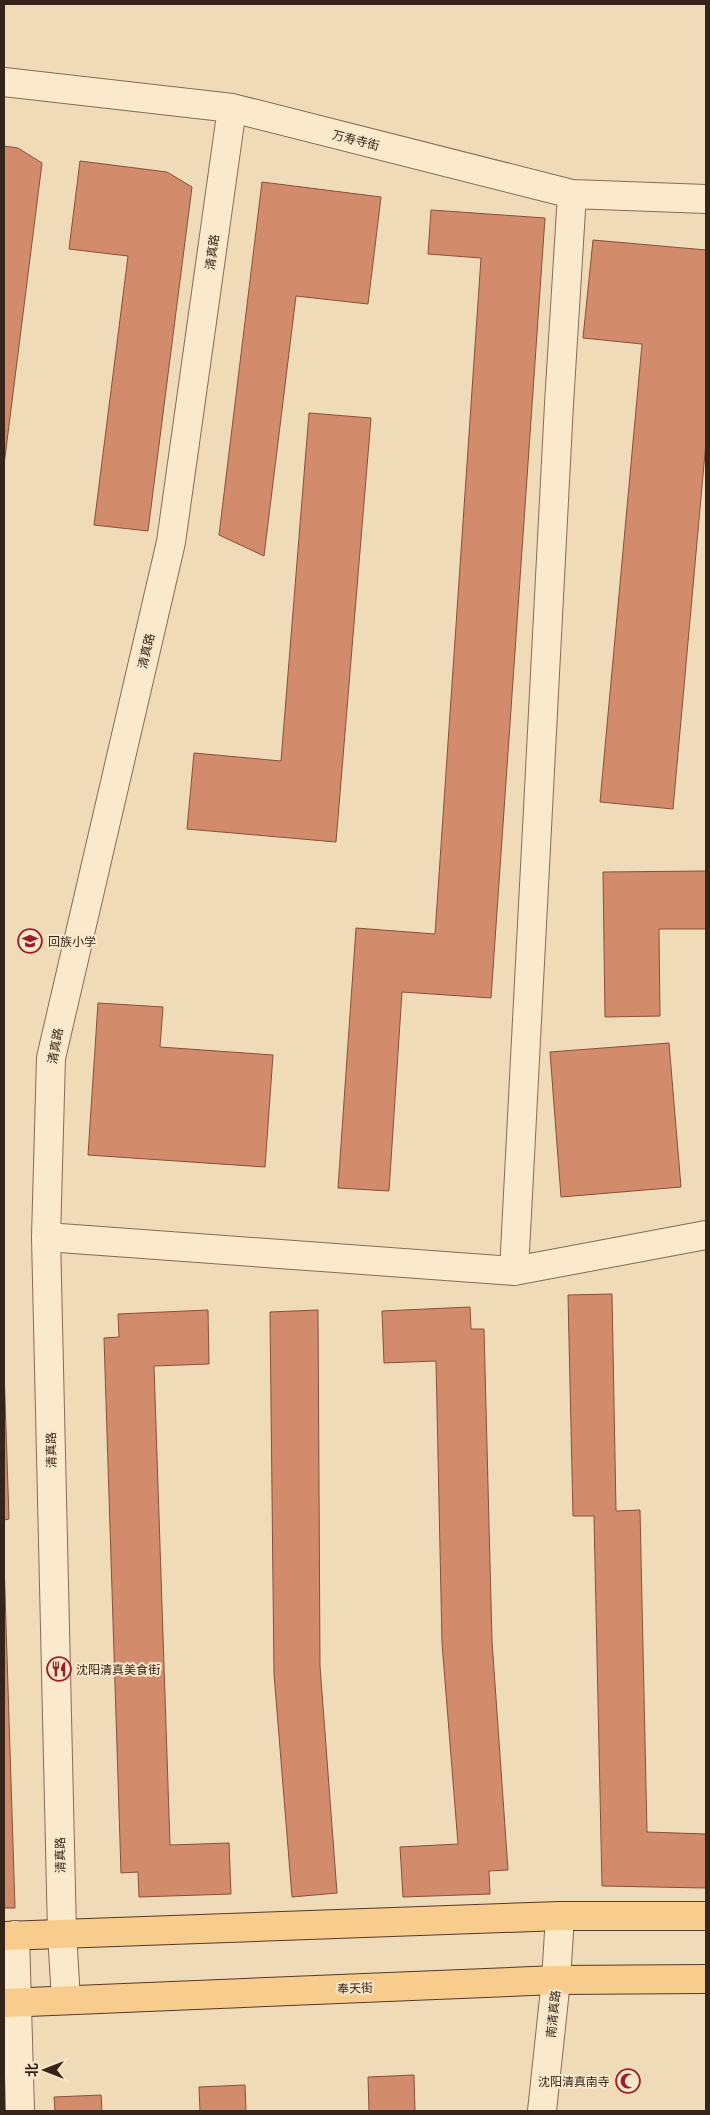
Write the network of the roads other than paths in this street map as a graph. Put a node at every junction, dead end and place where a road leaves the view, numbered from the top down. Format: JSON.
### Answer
{"nodes":[{"id":1,"x":4,"y":82,"type":"edge"},
{"id":2,"x":232,"y":108,"type":"junction"},
{"id":3,"x":572,"y":194,"type":"junction"},
{"id":4,"x":706,"y":199,"type":"edge"},
{"id":5,"x":706,"y":1235,"type":"edge"},
{"id":6,"x":46,"y":1238,"type":"junction"},
{"id":7,"x":514,"y":1271,"type":"junction"},
{"id":8,"x":560,"y":1916,"type":"junction"},
{"id":9,"x":706,"y":1916,"type":"edge"},
{"id":10,"x":62,"y":1933,"type":"junction"},
{"id":11,"x":9,"y":1935,"type":"edge"},
{"id":12,"x":706,"y":1979,"type":"edge"},
{"id":13,"x":556,"y":1980,"type":"junction"},
{"id":14,"x":66,"y":2000,"type":"junction"},
{"id":15,"x":10,"y":2002,"type":"edge"},
{"id":16,"x":20,"y":2111,"type":"edge"},
{"id":17,"x":542,"y":2111,"type":"edge"}],
"edges":[{"from":1,"to":2,"type":"street","name":"万寿寺街"},
{"from":2,"to":3,"type":"street","name":"万寿寺街"},
{"from":2,"to":6,"type":"street","name":"清真路"},
{"from":3,"to":4,"type":"street","name":"万寿寺街"},
{"from":3,"to":7,"type":"street"},
{"from":5,"to":7,"type":"street"},
{"from":6,"to":7,"type":"street"},
{"from":6,"to":10,"type":"street","name":"清真路"},
{"from":8,"to":9,"type":"main road"},
{"from":8,"to":10,"type":"main road"},
{"from":8,"to":13,"type":"street","name":"南清真路"},
{"from":10,"to":11,"type":"main road"},
{"from":10,"to":14,"type":"street","name":"清真路"},
{"from":11,"to":15,"type":"street"},
{"from":12,"to":13,"type":"main road","name":"奉天街"},
{"from":13,"to":14,"type":"main road","name":"奉天街"},
{"from":13,"to":17,"type":"street","name":"南清真路"},
{"from":14,"to":15,"type":"main road","name":"奉天街"},
{"from":15,"to":16,"type":"street"}]}
